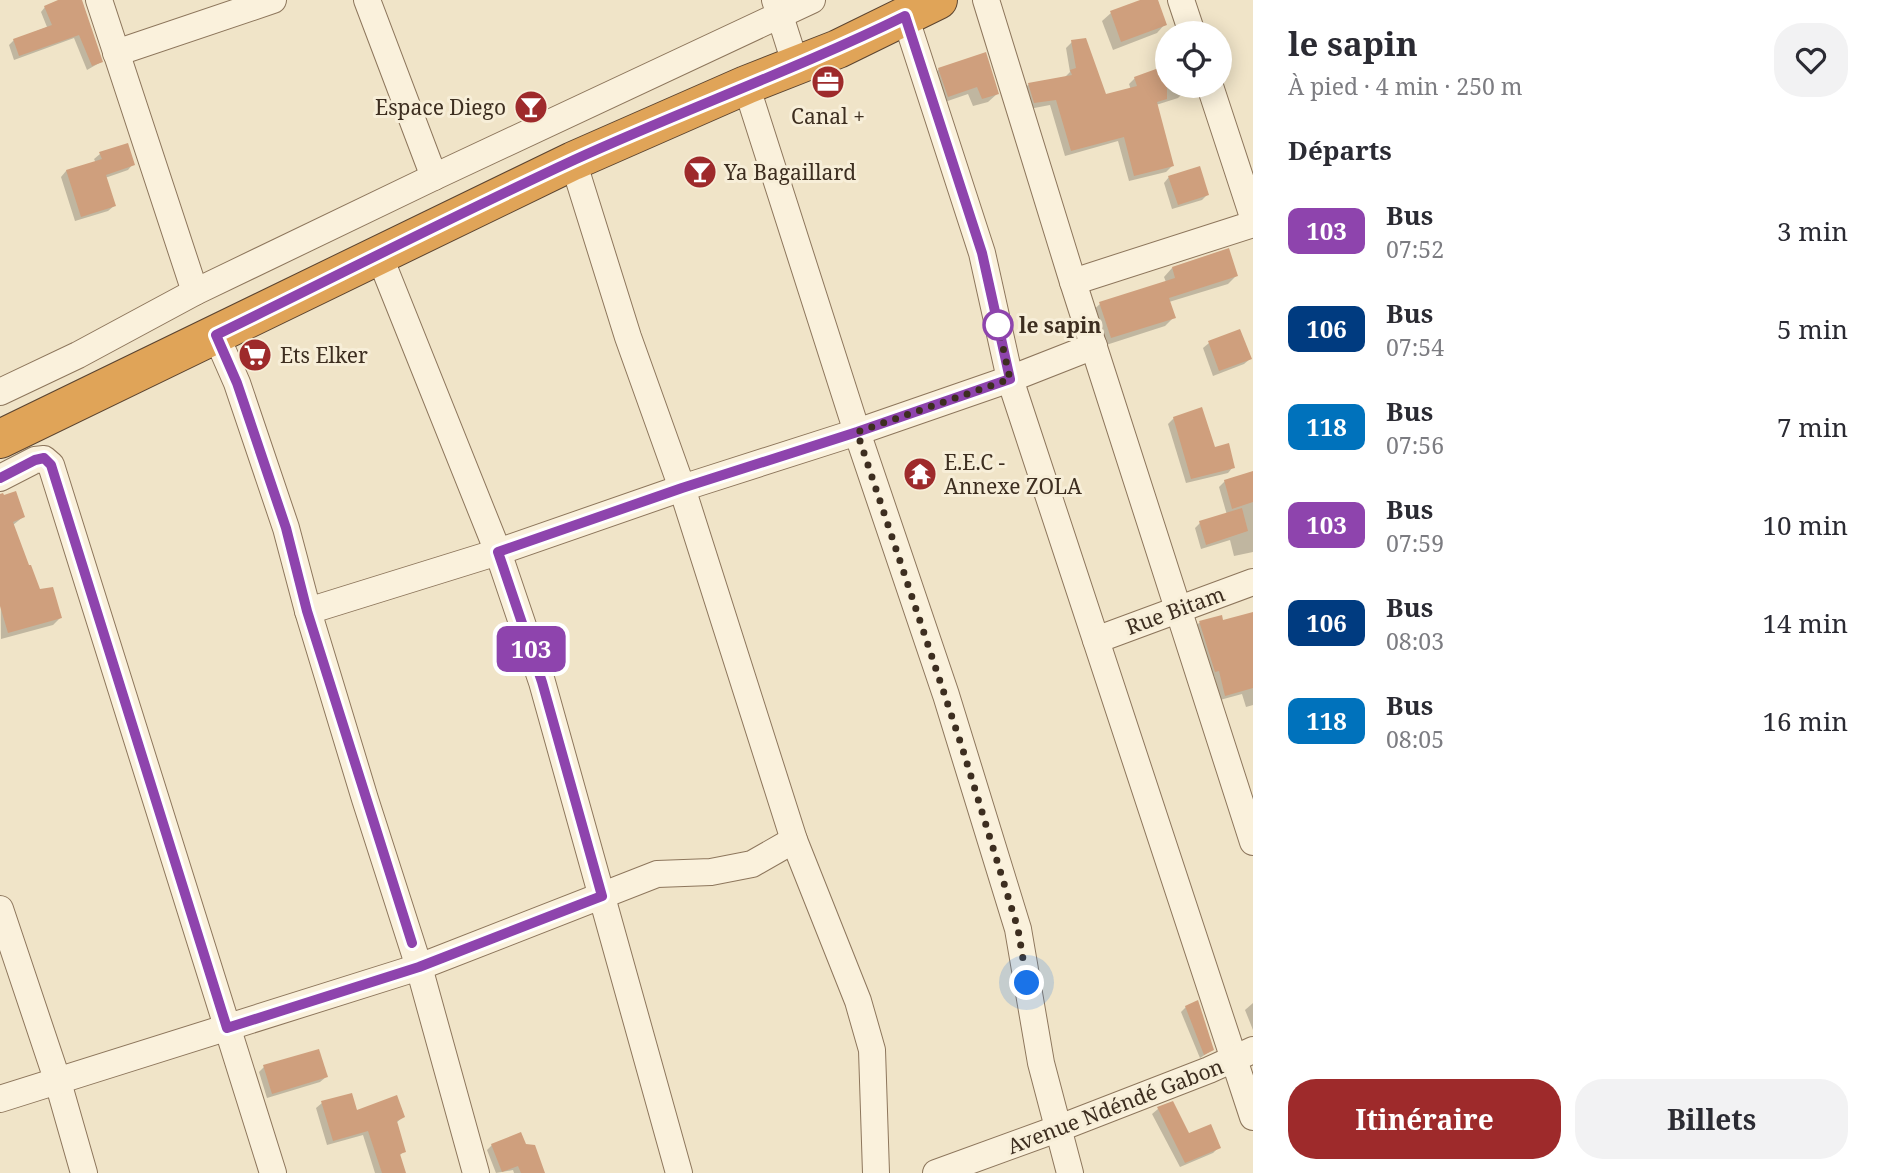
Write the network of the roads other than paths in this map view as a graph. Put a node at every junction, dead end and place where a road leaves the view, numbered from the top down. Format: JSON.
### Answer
{"nodes":[{"id":1,"x":99,"y":0,"type":"edge"},
{"id":2,"x":273,"y":0,"type":"edge"},
{"id":3,"x":367,"y":0,"type":"edge"},
{"id":4,"x":812,"y":0,"type":"edge"},
{"id":5,"x":986,"y":0,"type":"edge"},
{"id":6,"x":1181,"y":0,"type":"edge"},
{"id":7,"x":777,"y":7,"type":"edge"},
{"id":8,"x":921,"y":8,"type":"edge"},
{"id":9,"x":1188,"y":21,"type":"edge"},
{"id":10,"x":116,"y":53,"type":"junction"},
{"id":11,"x":796,"y":65,"type":"junction"},
{"id":12,"x":746,"y":85,"type":"junction"},
{"id":13,"x":1214,"y":98,"type":"edge"},
{"id":14,"x":573,"y":161,"type":"junction"},
{"id":15,"x":434,"y":177,"type":"junction"},
{"id":16,"x":1252,"y":214,"type":"edge"},
{"id":17,"x":379,"y":255,"type":"junction"},
{"id":18,"x":1073,"y":282,"type":"junction"},
{"id":19,"x":195,"y":292,"type":"junction"},
{"id":20,"x":216,"y":335,"type":"junction"},
{"id":21,"x":1094,"y":346,"type":"junction"},
{"id":22,"x":1010,"y":379,"type":"junction"},
{"id":23,"x":1,"y":388,"type":"edge"},
{"id":24,"x":857,"y":432,"type":"junction"},
{"id":25,"x":0,"y":439,"type":"edge"},
{"id":26,"x":0,"y":478,"type":"edge"},
{"id":27,"x":682,"y":488,"type":"junction"},
{"id":28,"x":498,"y":552,"type":"junction"},
{"id":29,"x":1253,"y":582,"type":"edge"},
{"id":30,"x":1178,"y":608,"type":"junction"},
{"id":31,"x":307,"y":611,"type":"junction"},
{"id":32,"x":1096,"y":639,"type":"junction"},
{"id":33,"x":794,"y":840,"type":"junction"},
{"id":34,"x":1253,"y":842,"type":"edge"},
{"id":35,"x":602,"y":896,"type":"junction"},
{"id":36,"x":0,"y":909,"type":"edge"},
{"id":37,"x":419,"y":967,"type":"junction"},
{"id":38,"x":227,"y":1028,"type":"junction"},
{"id":39,"x":1243,"y":1055,"type":"edge"},
{"id":40,"x":58,"y":1082,"type":"junction"},
{"id":41,"x":0,"y":1099,"type":"edge"},
{"id":42,"x":1253,"y":1116,"type":"edge"},
{"id":43,"x":1057,"y":1129,"type":"junction"},
{"id":44,"x":84,"y":1173,"type":"edge"},
{"id":45,"x":273,"y":1173,"type":"edge"},
{"id":46,"x":475,"y":1173,"type":"edge"},
{"id":47,"x":679,"y":1173,"type":"edge"},
{"id":48,"x":876,"y":1173,"type":"edge"},
{"id":49,"x":936,"y":1173,"type":"edge"},
{"id":50,"x":1070,"y":1173,"type":"edge"}],
"edges":[{"from":1,"to":10,"type":"street"},
{"from":2,"to":10,"type":"street"},
{"from":3,"to":15,"type":"street"},
{"from":4,"to":7,"type":"street"},
{"from":5,"to":18,"type":"street"},
{"from":6,"to":9,"type":"street"},
{"from":7,"to":11,"type":"street"},
{"from":7,"to":15,"type":"street"},
{"from":8,"to":11,"type":"highway"},
{"from":8,"to":22,"type":"street"},
{"from":10,"to":19,"type":"street"},
{"from":11,"to":12,"type":"highway"},
{"from":12,"to":14,"type":"highway"},
{"from":12,"to":24,"type":"street"},
{"from":13,"to":16,"type":"street"},
{"from":14,"to":17,"type":"highway"},
{"from":14,"to":27,"type":"street"},
{"from":15,"to":19,"type":"street"},
{"from":16,"to":18,"type":"street"},
{"from":17,"to":20,"type":"highway"},
{"from":17,"to":28,"type":"street"},
{"from":18,"to":21,"type":"street"},
{"from":19,"to":23,"type":"street"},
{"from":20,"to":25,"type":"highway"},
{"from":20,"to":31,"type":"street"},
{"from":21,"to":22,"type":"street"},
{"from":21,"to":30,"type":"street"},
{"from":22,"to":24,"type":"street"},
{"from":22,"to":32,"type":"street"},
{"from":24,"to":27,"type":"street"},
{"from":24,"to":43,"type":"street"},
{"from":26,"to":38,"type":"street"},
{"from":27,"to":28,"type":"street"},
{"from":27,"to":33,"type":"street"},
{"from":28,"to":31,"type":"street"},
{"from":28,"to":35,"type":"street"},
{"from":29,"to":30,"type":"street","name":"Rue Bitam"},
{"from":30,"to":32,"type":"street","name":"Rue Bitam"},
{"from":30,"to":34,"type":"street"},
{"from":31,"to":37,"type":"street"},
{"from":32,"to":39,"type":"street"},
{"from":33,"to":35,"type":"street"},
{"from":33,"to":48,"type":"street"},
{"from":35,"to":37,"type":"street"},
{"from":35,"to":47,"type":"street"},
{"from":36,"to":40,"type":"street"},
{"from":37,"to":38,"type":"street"},
{"from":37,"to":46,"type":"street"},
{"from":38,"to":40,"type":"street"},
{"from":38,"to":45,"type":"street"},
{"from":39,"to":42,"type":"street"},
{"from":39,"to":43,"type":"street","name":"Avenue Ndéndé Gabon"},
{"from":40,"to":41,"type":"street"},
{"from":40,"to":44,"type":"street"},
{"from":43,"to":49,"type":"street","name":"Avenue Ndéndé Gabon"},
{"from":43,"to":50,"type":"street"}]}
